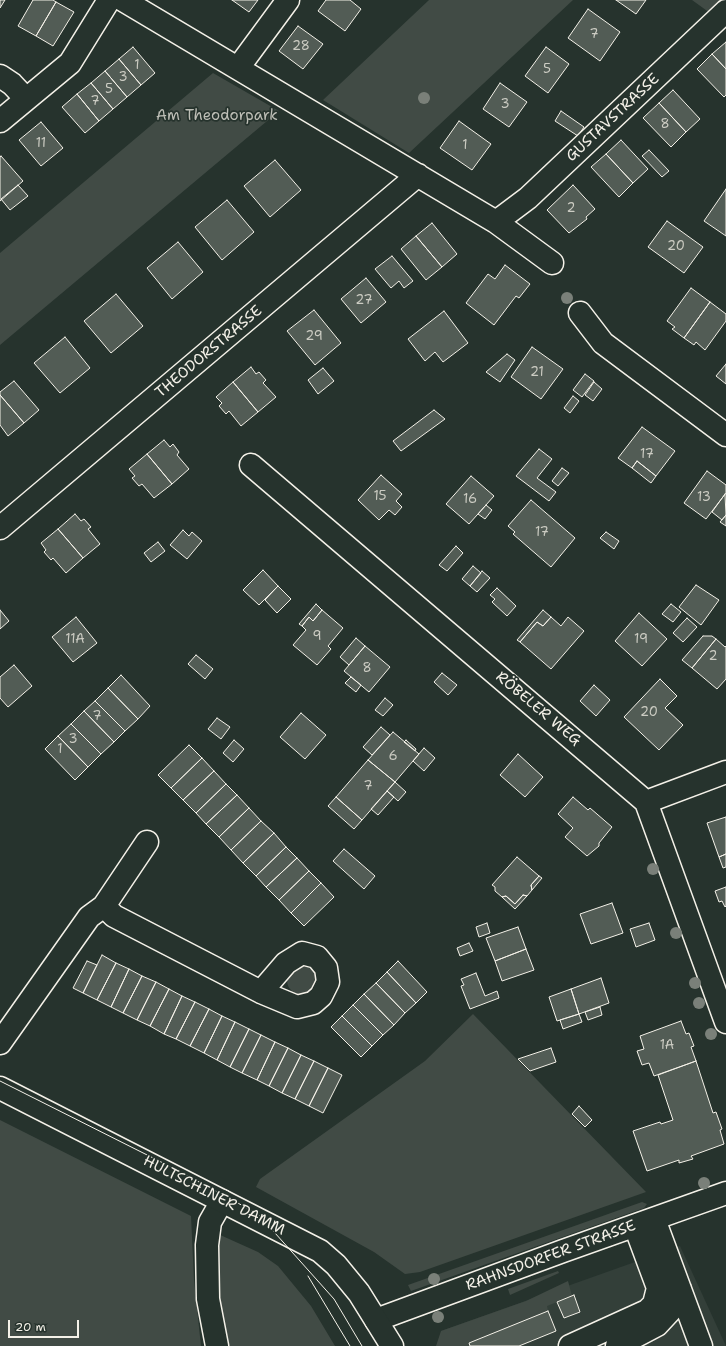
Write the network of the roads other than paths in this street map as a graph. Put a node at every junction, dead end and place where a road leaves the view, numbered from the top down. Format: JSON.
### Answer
{"nodes":[{"id":1,"x":109,"y":0,"type":"edge"},
{"id":2,"x":123,"y":0,"type":"edge"},
{"id":3,"x":288,"y":0,"type":"edge"},
{"id":4,"x":726,"y":11,"type":"edge"},
{"id":5,"x":238,"y":68,"type":"junction"},
{"id":6,"x":0,"y":76,"type":"edge"},
{"id":7,"x":26,"y":99,"type":"junction"},
{"id":8,"x":0,"y":121,"type":"edge"},
{"id":9,"x":418,"y":175,"type":"junction"},
{"id":10,"x":496,"y":222,"type":"junction"},
{"id":11,"x":552,"y":264,"type":"dead end"},
{"id":12,"x":580,"y":313,"type":"dead end"},
{"id":13,"x":726,"y":435,"type":"edge"},
{"id":14,"x":251,"y":465,"type":"dead end"},
{"id":15,"x":0,"y":528,"type":"edge"},
{"id":16,"x":726,"y":772,"type":"edge"},
{"id":17,"x":646,"y":802,"type":"junction"},
{"id":18,"x":147,"y":842,"type":"dead end"},
{"id":19,"x":104,"y":906,"type":"junction"},
{"id":20,"x":261,"y":992,"type":"dead end"},
{"id":21,"x":726,"y":1022,"type":"edge"},
{"id":22,"x":0,"y":1043,"type":"edge"},
{"id":23,"x":0,"y":1088,"type":"edge"},
{"id":24,"x":726,"y":1193,"type":"edge"},
{"id":25,"x":222,"y":1201,"type":"junction"},
{"id":26,"x":644,"y":1222,"type":"junction"},
{"id":27,"x":680,"y":1289,"type":"junction"},
{"id":28,"x":376,"y":1320,"type":"junction"},
{"id":29,"x":217,"y":1346,"type":"edge"},
{"id":30,"x":392,"y":1346,"type":"edge"},
{"id":31,"x":570,"y":1346,"type":"edge"},
{"id":32,"x":616,"y":1346,"type":"edge"},
{"id":33,"x":701,"y":1346,"type":"edge"}],
"edges":[{"from":1,"to":7,"type":"street"},
{"from":2,"to":5,"type":"street"},
{"from":3,"to":5,"type":"street"},
{"from":4,"to":10,"type":"street","name":"GUSTAVSTRASSE"},
{"from":5,"to":9,"type":"street"},
{"from":6,"to":7,"type":"street"},
{"from":7,"to":8,"type":"street"},
{"from":9,"to":10,"type":"street"},
{"from":9,"to":15,"type":"street","name":"THEODORSTRASSE"},
{"from":10,"to":11,"type":"street"},
{"from":12,"to":13,"type":"street"},
{"from":14,"to":17,"type":"street","name":"RÖBELER WEG"},
{"from":16,"to":17,"type":"street"},
{"from":17,"to":21,"type":"street","name":"RÖBELER WEG"},
{"from":18,"to":19,"type":"street"},
{"from":19,"to":20,"type":"street"},
{"from":19,"to":22,"type":"street"},
{"from":23,"to":25,"type":"street","name":"HULTSCHINER DAMM"},
{"from":24,"to":26,"type":"street","name":"RAHNSDORFER STRASSE"},
{"from":25,"to":28,"type":"street","name":"HULTSCHINER DAMM"},
{"from":25,"to":29,"type":"street"},
{"from":26,"to":27,"type":"street"},
{"from":26,"to":28,"type":"street","name":"RAHNSDORFER STRASSE"},
{"from":26,"to":31,"type":"street"},
{"from":27,"to":32,"type":"street"},
{"from":27,"to":33,"type":"street"},
{"from":28,"to":30,"type":"street","name":"HULTSCHINER DAMM"}]}
